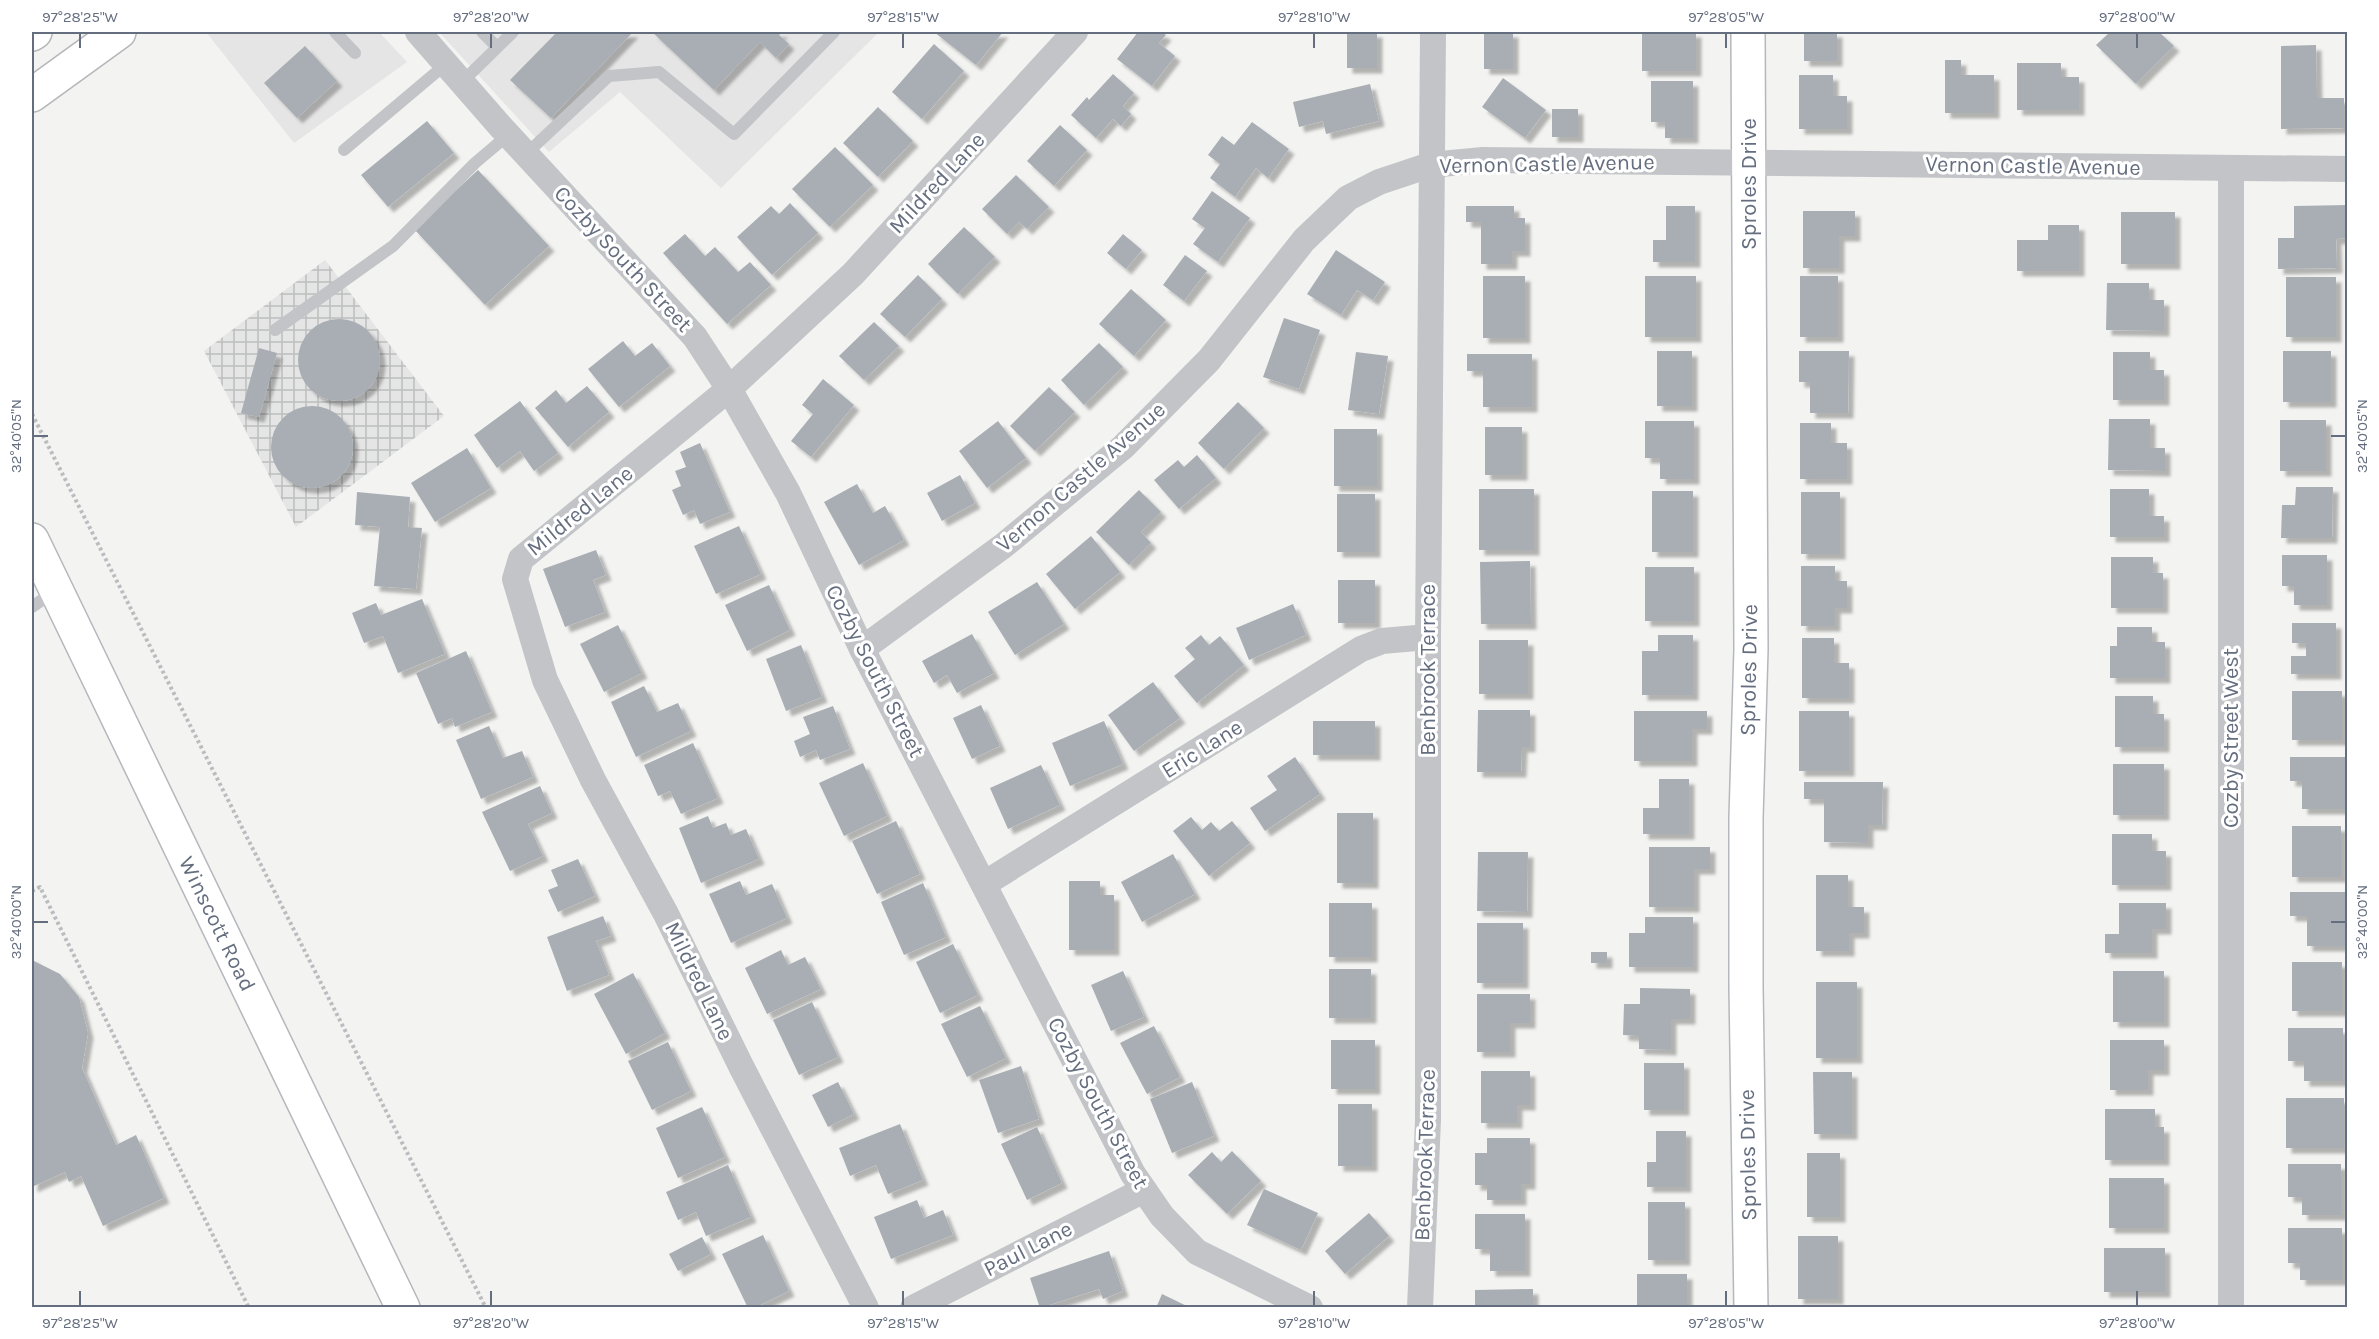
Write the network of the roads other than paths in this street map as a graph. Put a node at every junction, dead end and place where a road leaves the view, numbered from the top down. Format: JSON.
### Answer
{"nodes":[{"id":1,"x":119,"y":32,"type":"edge"},
{"id":2,"x":335,"y":32,"type":"edge"},
{"id":3,"x":418,"y":32,"type":"edge"},
{"id":4,"x":482,"y":32,"type":"edge"},
{"id":5,"x":513,"y":32,"type":"edge"},
{"id":6,"x":834,"y":32,"type":"edge"},
{"id":7,"x":1075,"y":32,"type":"edge"},
{"id":8,"x":1433,"y":32,"type":"edge"},
{"id":9,"x":1749,"y":32,"type":"edge"},
{"id":10,"x":496,"y":47,"type":"junction"},
{"id":11,"x":355,"y":53,"type":"dead end"},
{"id":12,"x":454,"y":73,"type":"junction"},
{"id":13,"x":32,"y":95,"type":"edge"},
{"id":14,"x":508,"y":135,"type":"junction"},
{"id":15,"x":344,"y":150,"type":"dead end"},
{"id":16,"x":526,"y":154,"type":"junction"},
{"id":17,"x":1749,"y":164,"type":"junction"},
{"id":18,"x":1430,"y":165,"type":"junction"},
{"id":19,"x":2231,"y":168,"type":"junction"},
{"id":20,"x":2348,"y":169,"type":"edge"},
{"id":21,"x":275,"y":330,"type":"dead end"},
{"id":22,"x":729,"y":390,"type":"junction"},
{"id":23,"x":32,"y":540,"type":"edge"},
{"id":24,"x":44,"y":598,"type":"edge"},
{"id":25,"x":1428,"y":637,"type":"junction"},
{"id":26,"x":862,"y":649,"type":"junction"},
{"id":27,"x":984,"y":884,"type":"junction"},
{"id":28,"x":1144,"y":1190,"type":"junction"},
{"id":29,"x":403,"y":1308,"type":"edge"},
{"id":30,"x":866,"y":1308,"type":"edge"},
{"id":31,"x":913,"y":1308,"type":"edge"},
{"id":32,"x":1310,"y":1308,"type":"edge"},
{"id":33,"x":1420,"y":1308,"type":"edge"},
{"id":34,"x":1751,"y":1308,"type":"edge"},
{"id":35,"x":2231,"y":1308,"type":"edge"}],
"edges":[{"from":1,"to":13,"type":"main road"},
{"from":2,"to":11,"type":"lane"},
{"from":3,"to":12,"type":"street","name":"Cozby South Street"},
{"from":4,"to":10,"type":"lane"},
{"from":5,"to":10,"type":"lane"},
{"from":6,"to":16,"type":"lane"},
{"from":7,"to":22,"type":"street","name":"Mildred Lane"},
{"from":8,"to":18,"type":"street","name":"Benbrook Terrace"},
{"from":9,"to":17,"type":"main road","name":"Sproles Drive"},
{"from":10,"to":12,"type":"lane"},
{"from":12,"to":14,"type":"street","name":"Cozby South Street"},
{"from":12,"to":15,"type":"lane"},
{"from":14,"to":16,"type":"street","name":"Cozby South Street"},
{"from":14,"to":21,"type":"lane"},
{"from":16,"to":22,"type":"street","name":"Cozby South Street"},
{"from":17,"to":18,"type":"street","name":"Vernon Castle Avenue"},
{"from":17,"to":19,"type":"street","name":"Vernon Castle Avenue"},
{"from":17,"to":34,"type":"main road","name":"Sproles Drive"},
{"from":18,"to":25,"type":"street","name":"Benbrook Terrace"},
{"from":18,"to":26,"type":"street","name":"Vernon Castle Avenue"},
{"from":19,"to":20,"type":"street","name":"Vernon Castle Avenue"},
{"from":19,"to":35,"type":"street","name":"Cozby Street West"},
{"from":22,"to":26,"type":"street","name":"Cozby South Street"},
{"from":22,"to":30,"type":"street","name":"Mildred Lane"},
{"from":23,"to":24,"type":"main road","name":"Winscott Road"},
{"from":24,"to":29,"type":"main road","name":"Winscott Road"},
{"from":25,"to":27,"type":"street","name":"Eric Lane"},
{"from":25,"to":33,"type":"street","name":"Benbrook Terrace"},
{"from":26,"to":27,"type":"street","name":"Cozby South Street"},
{"from":27,"to":28,"type":"street","name":"Cozby South Street"},
{"from":28,"to":31,"type":"street","name":"Paul Lane"},
{"from":28,"to":32,"type":"street","name":"Cozby South Street"}]}
